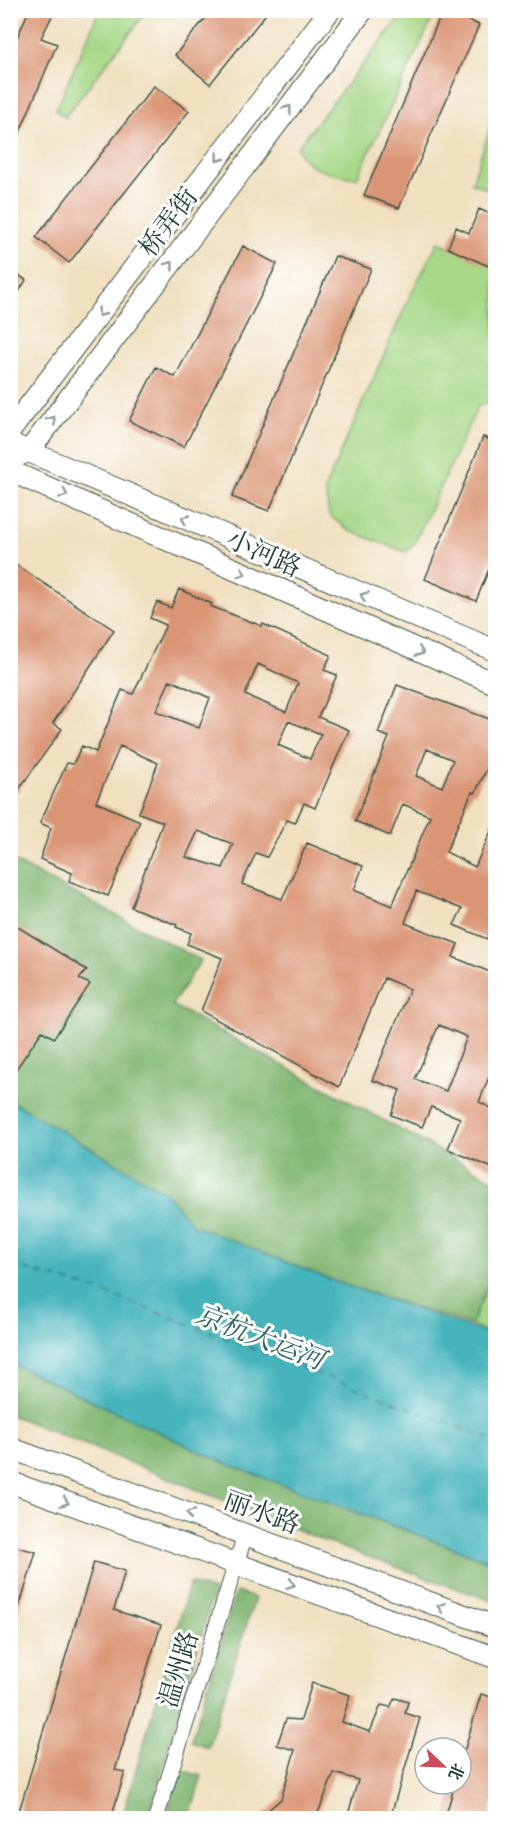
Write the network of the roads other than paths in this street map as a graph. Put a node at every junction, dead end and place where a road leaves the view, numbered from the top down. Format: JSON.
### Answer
{"nodes":[{"id":1,"x":330,"y":10,"type":"edge"},
{"id":2,"x":363,"y":10,"type":"edge"},
{"id":3,"x":10,"y":431,"type":"edge"},
{"id":4,"x":17,"y":451,"type":"edge"},
{"id":5,"x":10,"y":471,"type":"edge"},
{"id":6,"x":495,"y":651,"type":"edge"},
{"id":7,"x":495,"y":684,"type":"edge"},
{"id":8,"x":10,"y":1448,"type":"edge"},
{"id":9,"x":10,"y":1482,"type":"edge"},
{"id":10,"x":245,"y":1535,"type":"junction"},
{"id":11,"x":236,"y":1564,"type":"junction"},
{"id":12,"x":495,"y":1627,"type":"edge"},
{"id":13,"x":495,"y":1658,"type":"edge"},
{"id":14,"x":156,"y":1818,"type":"edge"}],
"edges":[{"from":1,"to":3,"type":"main road","name":"桥弄街","one_way":true},
{"from":4,"to":2,"type":"main road","name":"桥弄街","one_way":true},
{"from":6,"to":4,"type":"main road","name":"小河路","one_way":true},
{"from":5,"to":7,"type":"main road","name":"小河路","one_way":true},
{"from":10,"to":8,"type":"main road","name":"丽水路","one_way":true},
{"from":9,"to":11,"type":"main road","one_way":true},
{"from":10,"to":11,"type":"street","name":"温州路"},
{"from":12,"to":10,"type":"main road","name":"丽水路","one_way":true},
{"from":11,"to":13,"type":"main road","one_way":true},
{"from":11,"to":14,"type":"street","name":"温州路"}]}
